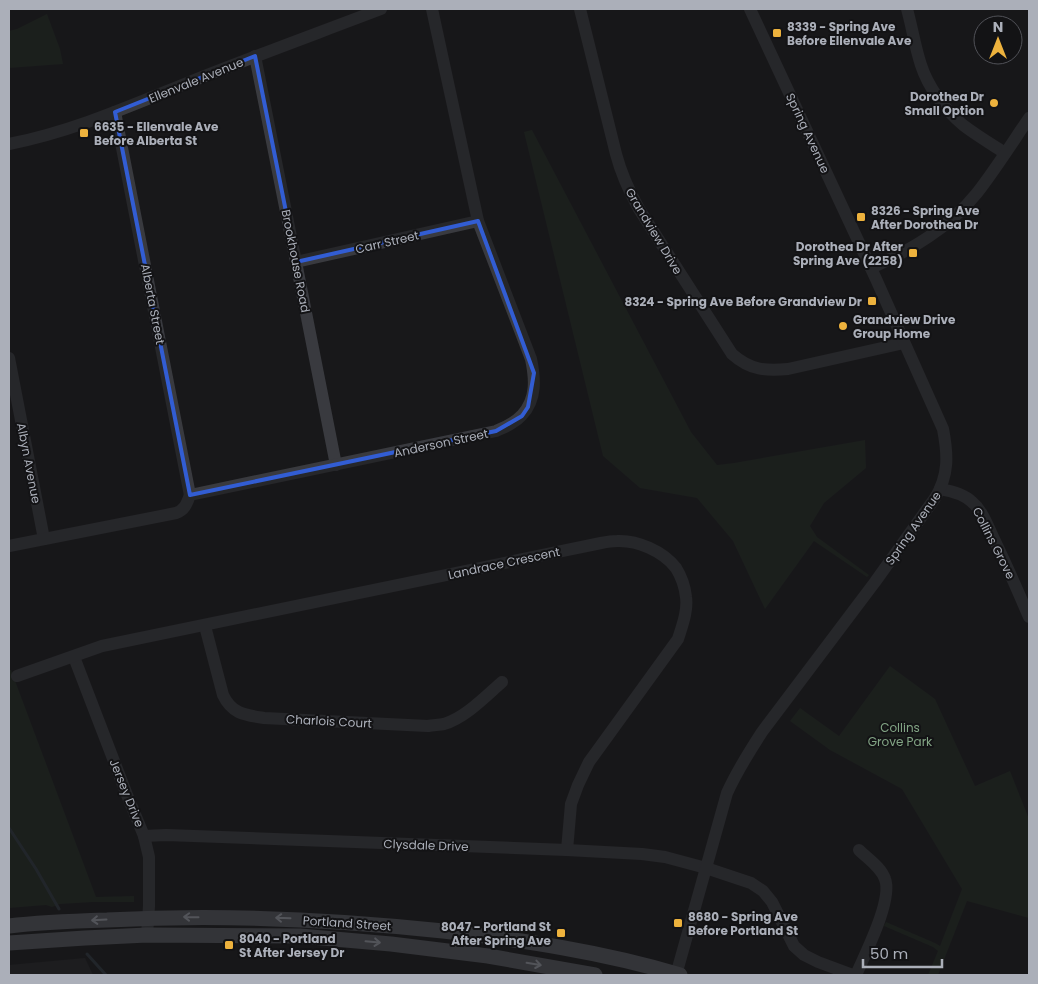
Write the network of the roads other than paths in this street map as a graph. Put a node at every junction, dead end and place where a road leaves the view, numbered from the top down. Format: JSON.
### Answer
{"nodes":[{"id":1,"x":381,"y":9,"type":"edge"},
{"id":2,"x":432,"y":9,"type":"edge"},
{"id":3,"x":580,"y":9,"type":"edge"},
{"id":4,"x":750,"y":9,"type":"edge"},
{"id":5,"x":907,"y":9,"type":"edge"},
{"id":6,"x":255,"y":56,"type":"junction"},
{"id":7,"x":115,"y":112,"type":"junction"},
{"id":8,"x":1029,"y":118,"type":"edge"},
{"id":9,"x":9,"y":144,"type":"edge"},
{"id":10,"x":1005,"y":153,"type":"junction"},
{"id":11,"x":478,"y":221,"type":"junction"},
{"id":12,"x":296,"y":262,"type":"junction"},
{"id":13,"x":872,"y":268,"type":"junction"},
{"id":14,"x":904,"y":343,"type":"junction"},
{"id":15,"x":9,"y":358,"type":"edge"},
{"id":16,"x":336,"y":465,"type":"junction"},
{"id":17,"x":940,"y":489,"type":"junction"},
{"id":18,"x":190,"y":495,"type":"junction"},
{"id":19,"x":44,"y":539,"type":"junction"},
{"id":20,"x":9,"y":546,"type":"edge"},
{"id":21,"x":1029,"y":617,"type":"edge"},
{"id":22,"x":205,"y":626,"type":"junction"},
{"id":23,"x":74,"y":657,"type":"junction"},
{"id":24,"x":17,"y":676,"type":"dead end"},
{"id":25,"x":502,"y":682,"type":"dead end"},
{"id":26,"x":144,"y":836,"type":"junction"},
{"id":27,"x":567,"y":850,"type":"junction"},
{"id":28,"x":859,"y":850,"type":"dead end"},
{"id":29,"x":706,"y":868,"type":"junction"},
{"id":30,"x":148,"y":918,"type":"junction"},
{"id":31,"x":9,"y":926,"type":"edge"},
{"id":32,"x":147,"y":935,"type":"junction"},
{"id":33,"x":9,"y":943,"type":"edge"},
{"id":34,"x":595,"y":975,"type":"edge"},
{"id":35,"x":678,"y":975,"type":"edge"},
{"id":36,"x":855,"y":975,"type":"edge"}],
"edges":[{"from":1,"to":6,"type":"street","name":"Ellenvale Avenue"},
{"from":2,"to":11,"type":"street","name":"Anderson Street"},
{"from":3,"to":14,"type":"street","name":"Grandview Drive"},
{"from":4,"to":13,"type":"street","name":"Spring Avenue"},
{"from":5,"to":10,"type":"street"},
{"from":6,"to":7,"type":"street","name":"Ellenvale Avenue"},
{"from":6,"to":12,"type":"street","name":"Brookhouse Road"},
{"from":7,"to":9,"type":"street","name":"Ellenvale Avenue"},
{"from":7,"to":18,"type":"street","name":"Alberta Street"},
{"from":8,"to":10,"type":"street"},
{"from":10,"to":13,"type":"street"},
{"from":11,"to":12,"type":"street","name":"Carr Street"},
{"from":11,"to":16,"type":"street","name":"Anderson Street"},
{"from":12,"to":16,"type":"street","name":"Brookhouse Road"},
{"from":13,"to":14,"type":"street","name":"Spring Avenue"},
{"from":14,"to":17,"type":"street","name":"Spring Avenue"},
{"from":15,"to":19,"type":"street","name":"Albyn Avenue"},
{"from":16,"to":18,"type":"street","name":"Anderson Street"},
{"from":17,"to":21,"type":"street","name":"Collins Grove"},
{"from":17,"to":29,"type":"street","name":"Spring Avenue"},
{"from":18,"to":19,"type":"street"},
{"from":19,"to":20,"type":"street"},
{"from":22,"to":23,"type":"street","name":"Landrace Crescent"},
{"from":22,"to":25,"type":"street","name":"Charlois Court"},
{"from":22,"to":27,"type":"street","name":"Landrace Crescent"},
{"from":23,"to":24,"type":"street","name":"Landrace Crescent"},
{"from":23,"to":26,"type":"street","name":"Jersey Drive"},
{"from":26,"to":27,"type":"street","name":"Clysdale Drive"},
{"from":26,"to":30,"type":"street","name":"Jersey Drive"},
{"from":27,"to":29,"type":"street","name":"Clysdale Drive"},
{"from":28,"to":36,"type":"street"},
{"from":29,"to":35,"type":"street","name":"Spring Avenue"},
{"from":29,"to":36,"type":"street","name":"Clysdale Drive"},
{"from":30,"to":31,"type":"main road","name":"Portland Street","one_way":true},
{"from":30,"to":32,"type":"street","name":"Jersey Drive"},
{"from":35,"to":30,"type":"main road","name":"Portland Street","one_way":true},
{"from":32,"to":33,"type":"main road","name":"Portland Street"},
{"from":32,"to":34,"type":"main road","name":"Portland Street","one_way":true}]}
